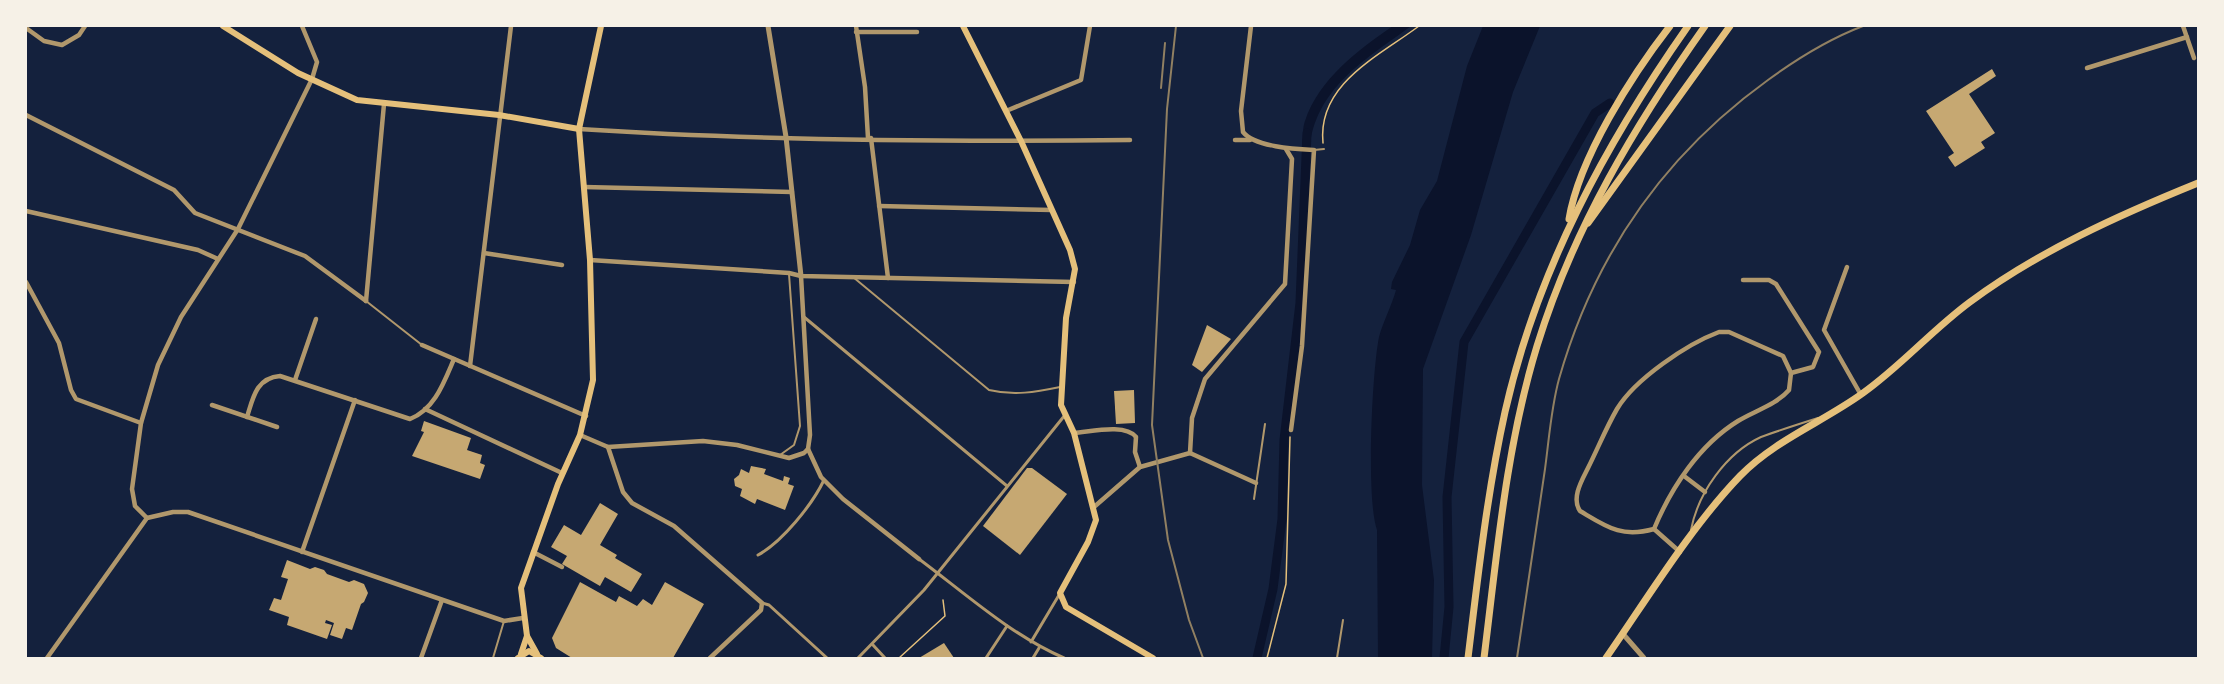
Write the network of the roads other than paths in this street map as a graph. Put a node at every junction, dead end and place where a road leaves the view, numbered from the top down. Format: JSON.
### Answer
{"nodes":[{"id":1,"x":85,"y":26,"type":"edge"},
{"id":2,"x":224,"y":26,"type":"edge"},
{"id":3,"x":302,"y":26,"type":"edge"},
{"id":4,"x":511,"y":26,"type":"edge"},
{"id":5,"x":601,"y":26,"type":"edge"},
{"id":6,"x":768,"y":26,"type":"edge"},
{"id":7,"x":963,"y":26,"type":"edge"},
{"id":8,"x":1090,"y":26,"type":"edge"},
{"id":9,"x":1251,"y":26,"type":"edge"},
{"id":10,"x":1670,"y":26,"type":"edge"},
{"id":11,"x":1688,"y":26,"type":"edge"},
{"id":12,"x":1705,"y":26,"type":"edge"},
{"id":13,"x":1730,"y":26,"type":"edge"},
{"id":14,"x":2183,"y":26,"type":"edge"},
{"id":15,"x":26,"y":28,"type":"edge"},
{"id":16,"x":856,"y":28,"type":"edge"},
{"id":17,"x":916,"y":32,"type":"dead end"},
{"id":18,"x":2187,"y":37,"type":"junction"},
{"id":19,"x":2194,"y":58,"type":"dead end"},
{"id":20,"x":2086,"y":68,"type":"dead end"},
{"id":21,"x":312,"y":79,"type":"junction"},
{"id":22,"x":384,"y":104,"type":"junction"},
{"id":23,"x":1006,"y":111,"type":"junction"},
{"id":24,"x":26,"y":115,"type":"edge"},
{"id":25,"x":500,"y":115,"type":"junction"},
{"id":26,"x":579,"y":129,"type":"junction"},
{"id":27,"x":786,"y":137,"type":"junction"},
{"id":28,"x":870,"y":138,"type":"junction"},
{"id":29,"x":1130,"y":140,"type":"dead end"},
{"id":30,"x":1235,"y":140,"type":"dead end"},
{"id":31,"x":1252,"y":140,"type":"junction"},
{"id":32,"x":1021,"y":141,"type":"junction"},
{"id":33,"x":1286,"y":149,"type":"junction"},
{"id":34,"x":1324,"y":149,"type":"road end"},
{"id":35,"x":1314,"y":150,"type":"junction"},
{"id":36,"x":2198,"y":183,"type":"edge"},
{"id":37,"x":584,"y":188,"type":"junction"},
{"id":38,"x":792,"y":192,"type":"junction"},
{"id":39,"x":879,"y":206,"type":"junction"},
{"id":40,"x":1052,"y":210,"type":"junction"},
{"id":41,"x":26,"y":211,"type":"edge"},
{"id":42,"x":1568,"y":227,"type":"junction"},
{"id":43,"x":238,"y":229,"type":"junction"},
{"id":44,"x":1583,"y":229,"type":"junction"},
{"id":45,"x":484,"y":253,"type":"junction"},
{"id":46,"x":218,"y":259,"type":"junction"},
{"id":47,"x":590,"y":261,"type":"junction"},
{"id":48,"x":562,"y":265,"type":"dead end"},
{"id":49,"x":1847,"y":267,"type":"dead end"},
{"id":50,"x":789,"y":273,"type":"junction"},
{"id":51,"x":801,"y":276,"type":"junction"},
{"id":52,"x":852,"y":277,"type":"junction"},
{"id":53,"x":888,"y":278,"type":"junction"},
{"id":54,"x":1743,"y":280,"type":"dead end"},
{"id":55,"x":26,"y":282,"type":"edge"},
{"id":56,"x":1074,"y":282,"type":"junction"},
{"id":57,"x":366,"y":301,"type":"junction"},
{"id":58,"x":804,"y":317,"type":"junction"},
{"id":59,"x":316,"y":319,"type":"dead end"},
{"id":60,"x":422,"y":345,"type":"joint"},
{"id":61,"x":454,"y":359,"type":"junction"},
{"id":62,"x":470,"y":366,"type":"junction"},
{"id":63,"x":1791,"y":374,"type":"junction"},
{"id":64,"x":294,"y":380,"type":"junction"},
{"id":65,"x":1060,"y":387,"type":"junction"},
{"id":66,"x":1861,"y":394,"type":"junction"},
{"id":67,"x":355,"y":400,"type":"junction"},
{"id":68,"x":212,"y":405,"type":"dead end"},
{"id":69,"x":425,"y":409,"type":"junction"},
{"id":70,"x":1065,"y":415,"type":"junction"},
{"id":71,"x":1825,"y":415,"type":"junction"},
{"id":72,"x":586,"y":416,"type":"junction"},
{"id":73,"x":247,"y":417,"type":"junction"},
{"id":74,"x":141,"y":423,"type":"junction"},
{"id":75,"x":1265,"y":424,"type":"dead end"},
{"id":76,"x":277,"y":428,"type":"dead end"},
{"id":77,"x":1291,"y":430,"type":"road end"},
{"id":78,"x":1074,"y":433,"type":"junction"},
{"id":79,"x":580,"y":435,"type":"junction"},
{"id":80,"x":608,"y":447,"type":"junction"},
{"id":81,"x":808,"y":449,"type":"junction"},
{"id":82,"x":1190,"y":453,"type":"junction"},
{"id":83,"x":778,"y":456,"type":"junction"},
{"id":84,"x":1140,"y":467,"type":"junction"},
{"id":85,"x":562,"y":473,"type":"junction"},
{"id":86,"x":1684,"y":476,"type":"junction"},
{"id":87,"x":824,"y":480,"type":"junction"},
{"id":88,"x":1256,"y":483,"type":"junction"},
{"id":89,"x":1007,"y":486,"type":"junction"},
{"id":90,"x":1705,"y":492,"type":"junction"},
{"id":91,"x":1254,"y":499,"type":"dead end"},
{"id":92,"x":1094,"y":507,"type":"junction"},
{"id":93,"x":147,"y":518,"type":"junction"},
{"id":94,"x":1654,"y":529,"type":"junction"},
{"id":95,"x":1688,"y":542,"type":"junction"},
{"id":96,"x":302,"y":552,"type":"junction"},
{"id":97,"x":532,"y":552,"type":"junction"},
{"id":98,"x":1680,"y":552,"type":"junction"},
{"id":99,"x":758,"y":555,"type":"dead end"},
{"id":100,"x":919,"y":559,"type":"joint"},
{"id":101,"x":562,"y":567,"type":"dead end"},
{"id":102,"x":938,"y":573,"type":"junction"},
{"id":103,"x":1060,"y":593,"type":"junction"},
{"id":104,"x":442,"y":600,"type":"junction"},
{"id":105,"x":762,"y":603,"type":"junction"},
{"id":106,"x":523,"y":618,"type":"junction"},
{"id":107,"x":1343,"y":620,"type":"dead end"},
{"id":108,"x":504,"y":621,"type":"junction"},
{"id":109,"x":1007,"y":626,"type":"junction"},
{"id":110,"x":1623,"y":634,"type":"junction"},
{"id":111,"x":527,"y":636,"type":"junction"},
{"id":112,"x":1031,"y":642,"type":"junction"},
{"id":113,"x":873,"y":645,"type":"junction"},
{"id":114,"x":1039,"y":648,"type":"junction"},
{"id":115,"x":519,"y":657,"type":"edge"},
{"id":116,"x":540,"y":657,"type":"edge"},
{"id":117,"x":47,"y":658,"type":"edge"},
{"id":118,"x":422,"y":658,"type":"edge"},
{"id":119,"x":493,"y":658,"type":"edge"},
{"id":120,"x":710,"y":658,"type":"edge"},
{"id":121,"x":827,"y":658,"type":"edge"},
{"id":122,"x":858,"y":658,"type":"edge"},
{"id":123,"x":885,"y":658,"type":"edge"},
{"id":124,"x":986,"y":658,"type":"edge"},
{"id":125,"x":1033,"y":658,"type":"edge"},
{"id":126,"x":1064,"y":658,"type":"edge"},
{"id":127,"x":1153,"y":658,"type":"edge"},
{"id":128,"x":1337,"y":658,"type":"edge"},
{"id":129,"x":1468,"y":658,"type":"edge"},
{"id":130,"x":1484,"y":658,"type":"edge"},
{"id":131,"x":1606,"y":658,"type":"edge"},
{"id":132,"x":1644,"y":658,"type":"edge"}],
"edges":[{"from":1,"to":15,"type":"street"},
{"from":2,"to":21,"type":"main road"},
{"from":3,"to":21,"type":"street"},
{"from":4,"to":25,"type":"street"},
{"from":5,"to":26,"type":"main road"},
{"from":6,"to":27,"type":"street"},
{"from":7,"to":23,"type":"main road"},
{"from":8,"to":23,"type":"street"},
{"from":9,"to":31,"type":"street"},
{"from":10,"to":42,"type":"main road"},
{"from":11,"to":42,"type":"main road"},
{"from":12,"to":44,"type":"main road"},
{"from":13,"to":44,"type":"main road"},
{"from":14,"to":18,"type":"street"},
{"from":16,"to":17,"type":"street"},
{"from":16,"to":28,"type":"street"},
{"from":18,"to":19,"type":"street"},
{"from":18,"to":20,"type":"street"},
{"from":21,"to":22,"type":"main road"},
{"from":21,"to":43,"type":"street"},
{"from":22,"to":25,"type":"main road"},
{"from":22,"to":57,"type":"street"},
{"from":23,"to":32,"type":"main road"},
{"from":24,"to":43,"type":"street"},
{"from":25,"to":26,"type":"main road"},
{"from":25,"to":45,"type":"street"},
{"from":26,"to":27,"type":"street"},
{"from":26,"to":37,"type":"main road"},
{"from":27,"to":28,"type":"street"},
{"from":27,"to":38,"type":"street"},
{"from":28,"to":32,"type":"street"},
{"from":28,"to":39,"type":"street"},
{"from":29,"to":32,"type":"street"},
{"from":30,"to":31,"type":"street"},
{"from":31,"to":33,"type":"street"},
{"from":32,"to":40,"type":"main road"},
{"from":33,"to":35,"type":"street"},
{"from":33,"to":82,"type":"street"},
{"from":34,"to":35,"type":"lane"},
{"from":35,"to":77,"type":"street"},
{"from":36,"to":66,"type":"main road"},
{"from":37,"to":38,"type":"street"},
{"from":37,"to":47,"type":"main road"},
{"from":38,"to":51,"type":"street"},
{"from":39,"to":40,"type":"street"},
{"from":39,"to":53,"type":"street"},
{"from":40,"to":56,"type":"main road"},
{"from":41,"to":46,"type":"street"},
{"from":42,"to":129,"type":"main road"},
{"from":43,"to":46,"type":"street"},
{"from":43,"to":57,"type":"street"},
{"from":44,"to":130,"type":"main road"},
{"from":45,"to":48,"type":"street"},
{"from":45,"to":62,"type":"street"},
{"from":46,"to":74,"type":"street"},
{"from":47,"to":50,"type":"street"},
{"from":47,"to":72,"type":"main road"},
{"from":49,"to":66,"type":"street"},
{"from":50,"to":51,"type":"street"},
{"from":50,"to":83,"type":"lane"},
{"from":51,"to":52,"type":"street"},
{"from":51,"to":58,"type":"street"},
{"from":52,"to":53,"type":"street"},
{"from":52,"to":65,"type":"lane"},
{"from":53,"to":56,"type":"street"},
{"from":54,"to":63,"type":"street"},
{"from":55,"to":74,"type":"street"},
{"from":56,"to":65,"type":"main road"},
{"from":57,"to":60,"type":"lane"},
{"from":58,"to":81,"type":"street"},
{"from":58,"to":89,"type":"street"},
{"from":59,"to":64,"type":"street"},
{"from":60,"to":61,"type":"street"},
{"from":61,"to":62,"type":"street"},
{"from":61,"to":69,"type":"street"},
{"from":62,"to":72,"type":"street"},
{"from":63,"to":86,"type":"street"},
{"from":63,"to":94,"type":"street"},
{"from":64,"to":67,"type":"street"},
{"from":64,"to":73,"type":"street"},
{"from":65,"to":70,"type":"main road"},
{"from":66,"to":71,"type":"main road"},
{"from":67,"to":69,"type":"street"},
{"from":67,"to":96,"type":"street"},
{"from":68,"to":73,"type":"street"},
{"from":69,"to":85,"type":"street"},
{"from":70,"to":78,"type":"main road"},
{"from":70,"to":89,"type":"street"},
{"from":71,"to":90,"type":"lane"},
{"from":71,"to":95,"type":"main road"},
{"from":72,"to":79,"type":"main road"},
{"from":73,"to":76,"type":"street"},
{"from":74,"to":93,"type":"street"},
{"from":75,"to":88,"type":"lane"},
{"from":78,"to":84,"type":"street"},
{"from":78,"to":92,"type":"main road"},
{"from":79,"to":80,"type":"street"},
{"from":79,"to":85,"type":"main road"},
{"from":80,"to":83,"type":"street"},
{"from":80,"to":105,"type":"street"},
{"from":81,"to":83,"type":"street"},
{"from":81,"to":87,"type":"street"},
{"from":82,"to":84,"type":"street"},
{"from":82,"to":88,"type":"street"},
{"from":84,"to":92,"type":"street"},
{"from":85,"to":97,"type":"main road"},
{"from":86,"to":90,"type":"street"},
{"from":86,"to":94,"type":"street"},
{"from":87,"to":99,"type":"street"},
{"from":87,"to":100,"type":"street"},
{"from":88,"to":91,"type":"lane"},
{"from":89,"to":102,"type":"street"},
{"from":90,"to":95,"type":"lane"},
{"from":92,"to":103,"type":"main road"},
{"from":93,"to":96,"type":"street"},
{"from":93,"to":117,"type":"street"},
{"from":94,"to":98,"type":"street"},
{"from":95,"to":98,"type":"main road"},
{"from":96,"to":104,"type":"street"},
{"from":97,"to":101,"type":"street"},
{"from":97,"to":106,"type":"main road"},
{"from":98,"to":110,"type":"main road"},
{"from":100,"to":102,"type":"street"},
{"from":102,"to":109,"type":"street"},
{"from":102,"to":113,"type":"street"},
{"from":103,"to":112,"type":"street"},
{"from":103,"to":127,"type":"main road"},
{"from":104,"to":108,"type":"street"},
{"from":104,"to":118,"type":"street"},
{"from":105,"to":120,"type":"street"},
{"from":105,"to":121,"type":"street"},
{"from":106,"to":108,"type":"street"},
{"from":106,"to":111,"type":"main road"},
{"from":107,"to":128,"type":"lane"},
{"from":108,"to":119,"type":"lane"},
{"from":109,"to":112,"type":"street"},
{"from":109,"to":124,"type":"street"},
{"from":110,"to":131,"type":"main road"},
{"from":110,"to":132,"type":"street"},
{"from":111,"to":115,"type":"main road"},
{"from":111,"to":116,"type":"main road"},
{"from":112,"to":114,"type":"street"},
{"from":113,"to":122,"type":"street"},
{"from":113,"to":123,"type":"street"},
{"from":114,"to":125,"type":"street"},
{"from":114,"to":126,"type":"street"},
{"from":115,"to":116,"type":"main road"}]}
